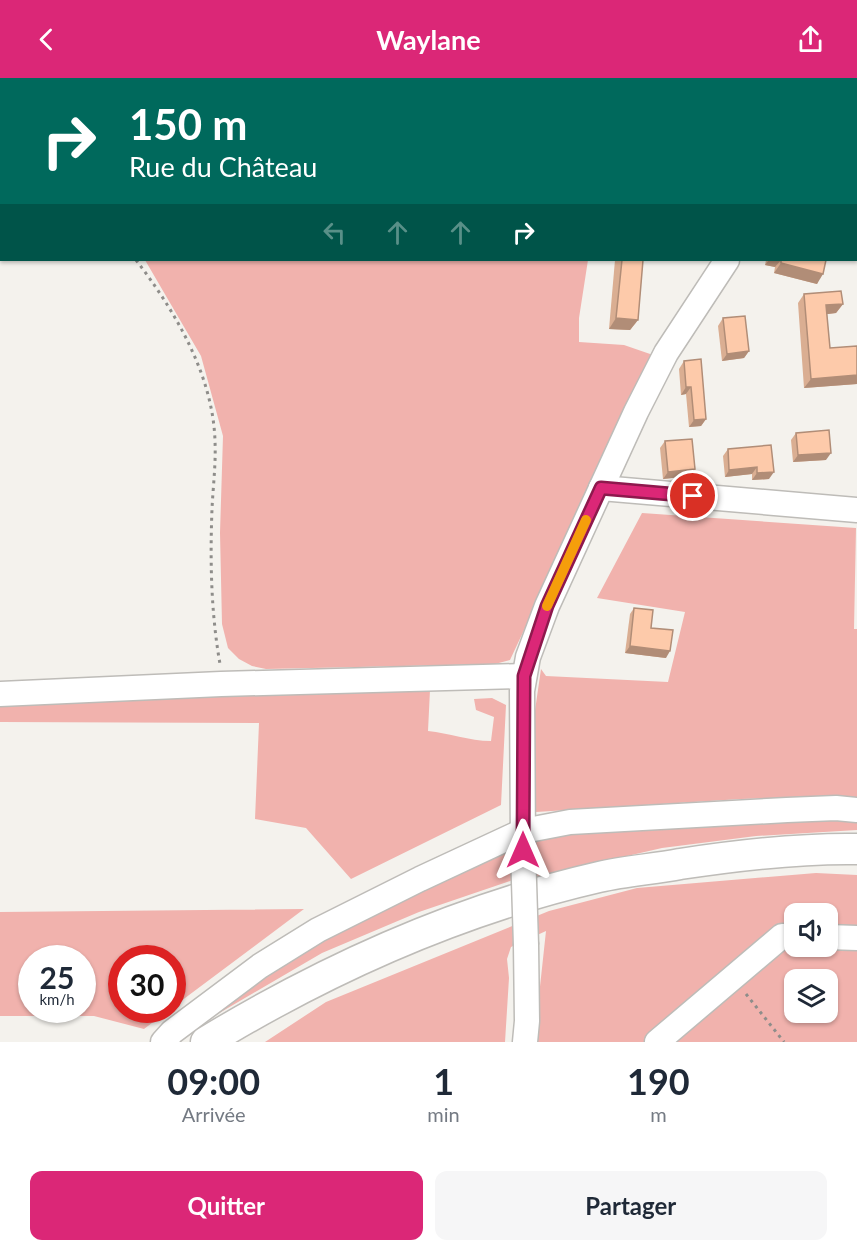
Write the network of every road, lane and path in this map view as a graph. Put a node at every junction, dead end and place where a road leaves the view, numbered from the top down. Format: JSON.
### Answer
{"nodes":[{"id":1,"x":137,"y":261,"type":"edge"},
{"id":2,"x":726,"y":261,"type":"edge"},
{"id":3,"x":601,"y":488,"type":"junction"},
{"id":4,"x":857,"y":510,"type":"edge"},
{"id":5,"x":524,"y":676,"type":"junction"},
{"id":6,"x":221,"y":684,"type":"junction"},
{"id":7,"x":0,"y":694,"type":"edge"},
{"id":8,"x":857,"y":810,"type":"edge"},
{"id":9,"x":523,"y":841,"type":"junction"},
{"id":10,"x":857,"y":849,"type":"edge"},
{"id":11,"x":784,"y":936,"type":"edge"},
{"id":12,"x":838,"y":937,"type":"edge"},
{"id":13,"x":857,"y":938,"type":"edge"},
{"id":14,"x":733,"y":978,"type":"junction"},
{"id":15,"x":163,"y":1042,"type":"edge"},
{"id":16,"x":206,"y":1042,"type":"edge"},
{"id":17,"x":525,"y":1042,"type":"edge"},
{"id":18,"x":657,"y":1042,"type":"edge"},
{"id":19,"x":784,"y":1042,"type":"edge"}],
"edges":[{"from":1,"to":6,"type":"path"},
{"from":2,"to":3,"type":"street"},
{"from":3,"to":4,"type":"street"},
{"from":3,"to":5,"type":"street"},
{"from":5,"to":6,"type":"street"},
{"from":5,"to":9,"type":"street"},
{"from":6,"to":7,"type":"street"},
{"from":8,"to":9,"type":"street"},
{"from":9,"to":15,"type":"street"},
{"from":9,"to":17,"type":"street","bridge":true},
{"from":10,"to":16,"type":"main road"},
{"from":11,"to":14,"type":"street"},
{"from":12,"to":13,"type":"street"},
{"from":14,"to":18,"type":"street"},
{"from":14,"to":19,"type":"path"}]}
